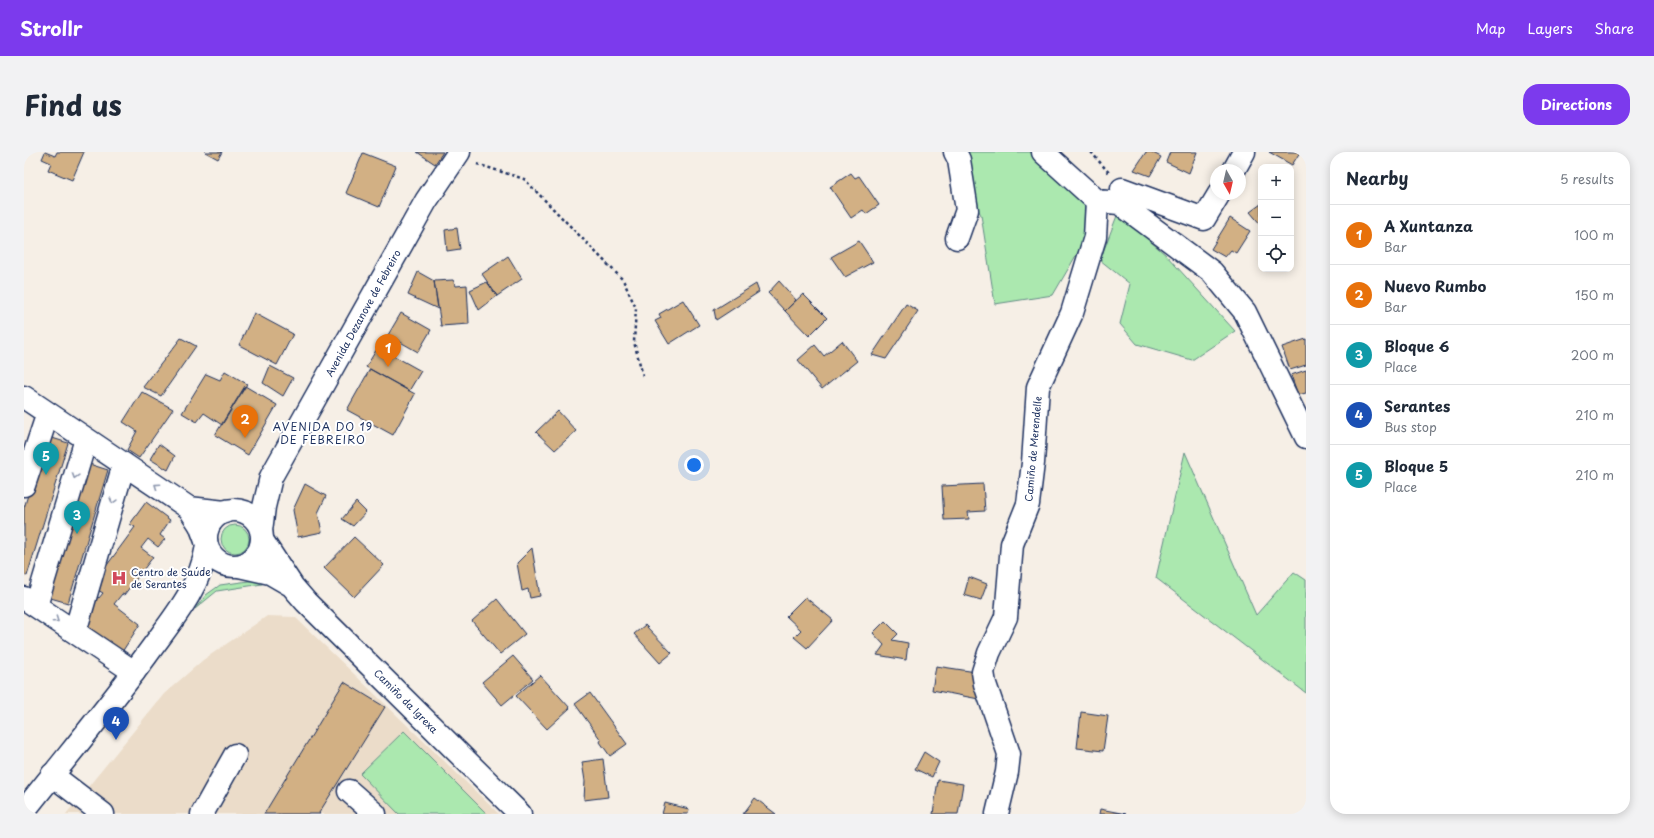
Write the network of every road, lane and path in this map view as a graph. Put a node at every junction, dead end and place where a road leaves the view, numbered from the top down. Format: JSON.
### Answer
{"nodes":[{"id":1,"x":955,"y":152,"type":"edge"},
{"id":2,"x":1042,"y":152,"type":"edge"},
{"id":3,"x":1244,"y":152,"type":"edge"},
{"id":4,"x":457,"y":154,"type":"edge"},
{"id":5,"x":1237,"y":164,"type":"edge"},
{"id":6,"x":1122,"y":189,"type":"dead end"},
{"id":7,"x":1215,"y":200,"type":"edge"},
{"id":8,"x":1098,"y":201,"type":"junction"},
{"id":9,"x":957,"y":238,"type":"dead end"},
{"id":10,"x":643,"y":376,"type":"dead end"},
{"id":11,"x":24,"y":397,"type":"edge"},
{"id":12,"x":48,"y":413,"type":"junction"},
{"id":13,"x":1306,"y":436,"type":"edge"},
{"id":14,"x":86,"y":439,"type":"junction"},
{"id":15,"x":124,"y":464,"type":"junction"},
{"id":16,"x":271,"y":476,"type":"junction"},
{"id":17,"x":24,"y":486,"type":"edge"},
{"id":18,"x":189,"y":508,"type":"junction"},
{"id":19,"x":229,"y":511,"type":"junction"},
{"id":20,"x":262,"y":536,"type":"junction"},
{"id":21,"x":206,"y":543,"type":"junction"},
{"id":22,"x":236,"y":566,"type":"junction"},
{"id":23,"x":293,"y":587,"type":"junction"},
{"id":24,"x":190,"y":596,"type":"junction"},
{"id":25,"x":30,"y":602,"type":"edge"},
{"id":26,"x":75,"y":632,"type":"junction"},
{"id":27,"x":134,"y":672,"type":"junction"},
{"id":28,"x":235,"y":755,"type":"dead end"},
{"id":29,"x":52,"y":775,"type":"junction"},
{"id":30,"x":349,"y":791,"type":"dead end"},
{"id":31,"x":24,"y":811,"type":"edge"},
{"id":32,"x":103,"y":814,"type":"edge"},
{"id":33,"x":202,"y":814,"type":"edge"},
{"id":34,"x":376,"y":814,"type":"edge"},
{"id":35,"x":520,"y":814,"type":"edge"},
{"id":36,"x":997,"y":814,"type":"edge"}],
"edges":[{"from":1,"to":9,"type":"street"},
{"from":2,"to":8,"type":"street"},
{"from":3,"to":5,"type":"street"},
{"from":4,"to":10,"type":"path"},
{"from":4,"to":16,"type":"street","name":"Avenida Dezanove de Febreiro"},
{"from":6,"to":7,"type":"street"},
{"from":8,"to":13,"type":"street"},
{"from":8,"to":36,"type":"street","name":"Camiño de Merendelle"},
{"from":11,"to":12,"type":"street"},
{"from":12,"to":14,"type":"street"},
{"from":12,"to":17,"type":"street"},
{"from":14,"to":15,"type":"street"},
{"from":14,"to":25,"type":"street","one_way":true},
{"from":18,"to":15,"type":"street","one_way":true},
{"from":15,"to":26,"type":"street","one_way":true},
{"from":16,"to":19,"type":"street","name":"Avenida Dezanove de Febreiro"},
{"from":16,"to":20,"type":"street","name":"Avenida Dezanove de Febreiro"},
{"from":18,"to":19,"type":"street"},
{"from":18,"to":21,"type":"street"},
{"from":19,"to":20,"type":"street"},
{"from":19,"to":21,"type":"street"},
{"from":20,"to":22,"type":"street"},
{"from":20,"to":23,"type":"street"},
{"from":21,"to":22,"type":"street"},
{"from":21,"to":24,"type":"street"},
{"from":22,"to":23,"type":"street"},
{"from":22,"to":24,"type":"street"},
{"from":23,"to":35,"type":"street","name":"Camiño da Igrexa"},
{"from":24,"to":27,"type":"street"},
{"from":25,"to":26,"type":"street","one_way":true},
{"from":26,"to":27,"type":"street"},
{"from":27,"to":29,"type":"street"},
{"from":28,"to":33,"type":"street"},
{"from":29,"to":31,"type":"street"},
{"from":29,"to":32,"type":"street"},
{"from":30,"to":34,"type":"street"}]}
